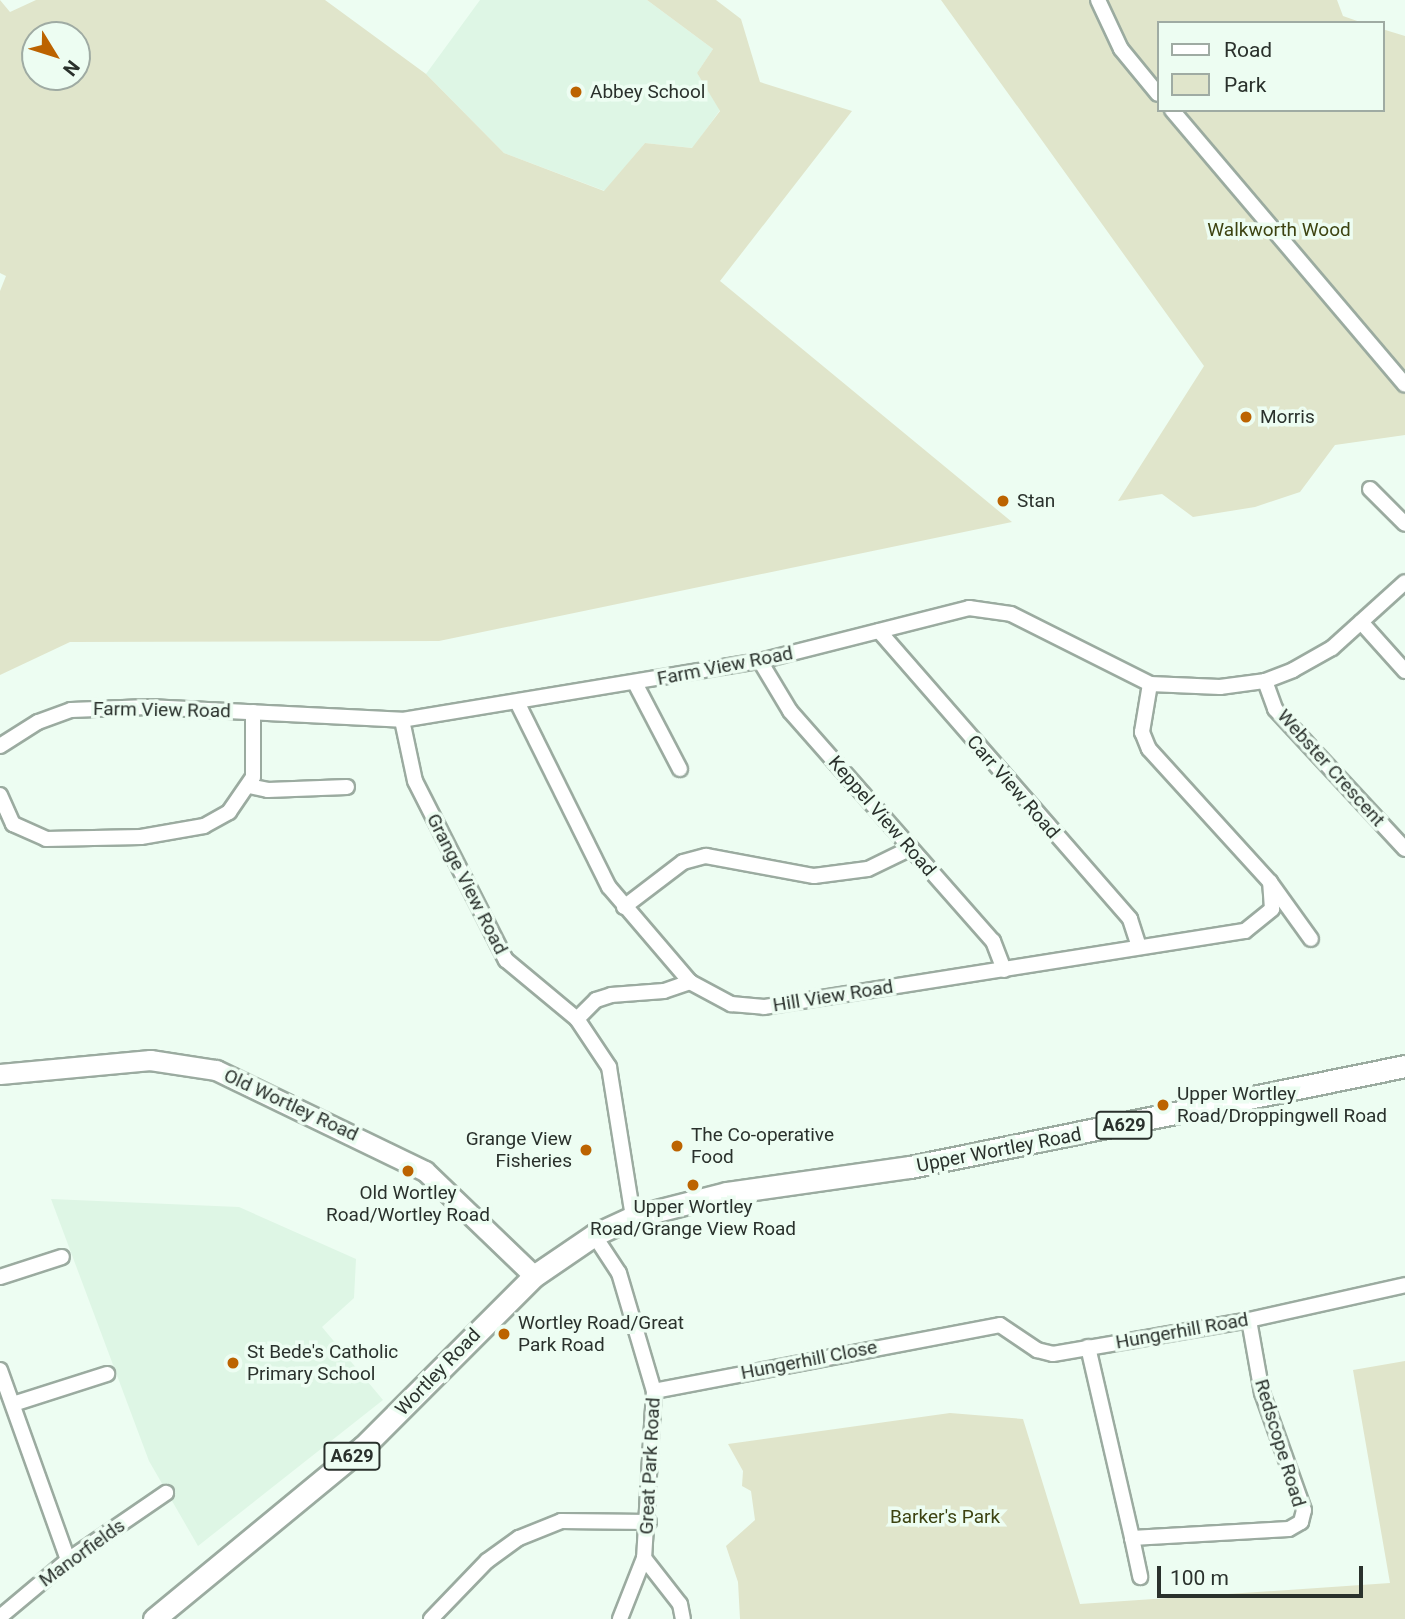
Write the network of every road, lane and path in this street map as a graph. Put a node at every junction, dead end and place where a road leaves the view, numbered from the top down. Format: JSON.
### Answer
{"nodes":[{"id":1,"x":1098,"y":0,"type":"edge"},
{"id":2,"x":1156,"y":92,"type":"edge"},
{"id":3,"x":1174,"y":112,"type":"edge"},
{"id":4,"x":1405,"y":385,"type":"edge"},
{"id":5,"x":1370,"y":489,"type":"dead end"},
{"id":6,"x":1405,"y":524,"type":"edge"},
{"id":7,"x":1405,"y":582,"type":"edge"},
{"id":8,"x":1361,"y":622,"type":"junction"},
{"id":9,"x":879,"y":631,"type":"junction"},
{"id":10,"x":760,"y":661,"type":"junction"},
{"id":11,"x":1405,"y":671,"type":"edge"},
{"id":12,"x":1265,"y":681,"type":"junction"},
{"id":13,"x":635,"y":683,"type":"junction"},
{"id":14,"x":1150,"y":684,"type":"junction"},
{"id":15,"x":518,"y":704,"type":"junction"},
{"id":16,"x":253,"y":712,"type":"junction"},
{"id":17,"x":402,"y":720,"type":"junction"},
{"id":18,"x":0,"y":746,"type":"edge"},
{"id":19,"x":680,"y":769,"type":"dead end"},
{"id":20,"x":248,"y":786,"type":"junction"},
{"id":21,"x":340,"y":790,"type":"dead end"},
{"id":22,"x":0,"y":795,"type":"edge"},
{"id":23,"x":6,"y":826,"type":"edge"},
{"id":24,"x":909,"y":849,"type":"junction"},
{"id":25,"x":1405,"y":849,"type":"edge"},
{"id":26,"x":1270,"y":882,"type":"junction"},
{"id":27,"x":624,"y":907,"type":"junction"},
{"id":28,"x":1311,"y":939,"type":"dead end"},
{"id":29,"x":1139,"y":947,"type":"junction"},
{"id":30,"x":1004,"y":970,"type":"junction"},
{"id":31,"x":690,"y":982,"type":"junction"},
{"id":32,"x":577,"y":1019,"type":"junction"},
{"id":33,"x":1405,"y":1066,"type":"edge"},
{"id":34,"x":0,"y":1074,"type":"edge"},
{"id":35,"x":633,"y":1217,"type":"junction"},
{"id":36,"x":594,"y":1235,"type":"junction"},
{"id":37,"x":62,"y":1257,"type":"dead end"},
{"id":38,"x":534,"y":1276,"type":"junction"},
{"id":39,"x":0,"y":1277,"type":"edge"},
{"id":40,"x":1405,"y":1285,"type":"edge"},
{"id":41,"x":1249,"y":1320,"type":"junction"},
{"id":42,"x":964,"y":1330,"type":"joint"},
{"id":43,"x":1088,"y":1347,"type":"junction"},
{"id":44,"x":0,"y":1370,"type":"edge"},
{"id":45,"x":107,"y":1374,"type":"dead end"},
{"id":46,"x":654,"y":1391,"type":"junction"},
{"id":47,"x":13,"y":1404,"type":"junction"},
{"id":48,"x":166,"y":1493,"type":"dead end"},
{"id":49,"x":649,"y":1522,"type":"junction"},
{"id":50,"x":1132,"y":1538,"type":"junction"},
{"id":51,"x":644,"y":1558,"type":"junction"},
{"id":52,"x":68,"y":1560,"type":"junction"},
{"id":53,"x":1140,"y":1577,"type":"dead end"},
{"id":54,"x":624,"y":1613,"type":"edge"},
{"id":55,"x":0,"y":1617,"type":"edge"},
{"id":56,"x":154,"y":1619,"type":"edge"},
{"id":57,"x":431,"y":1619,"type":"edge"},
{"id":58,"x":639,"y":1619,"type":"edge"},
{"id":59,"x":683,"y":1619,"type":"edge"}],
"edges":[{"from":1,"to":2,"type":"street"},
{"from":3,"to":4,"type":"street"},
{"from":5,"to":6,"type":"street"},
{"from":7,"to":8,"type":"street","name":"Farm View Road"},
{"from":8,"to":11,"type":"street"},
{"from":8,"to":12,"type":"street","name":"Farm View Road"},
{"from":9,"to":10,"type":"street","name":"Farm View Road"},
{"from":9,"to":14,"type":"street","name":"Farm View Road"},
{"from":9,"to":29,"type":"street","name":"Carr View Road"},
{"from":10,"to":13,"type":"street","name":"Farm View Road"},
{"from":10,"to":24,"type":"street","name":"Keppel View Road"},
{"from":12,"to":14,"type":"street","name":"Farm View Road"},
{"from":12,"to":25,"type":"street","name":"Webster Crescent"},
{"from":13,"to":15,"type":"street","name":"Farm View Road"},
{"from":13,"to":19,"type":"street"},
{"from":14,"to":26,"type":"street"},
{"from":15,"to":17,"type":"street","name":"Farm View Road"},
{"from":15,"to":27,"type":"street","name":"Hill View Road"},
{"from":16,"to":17,"type":"street","name":"Farm View Road"},
{"from":16,"to":18,"type":"street","name":"Farm View Road"},
{"from":16,"to":20,"type":"street"},
{"from":17,"to":32,"type":"street","name":"Grange View Road"},
{"from":20,"to":21,"type":"street"},
{"from":20,"to":23,"type":"street"},
{"from":22,"to":23,"type":"street"},
{"from":24,"to":27,"type":"street"},
{"from":24,"to":30,"type":"street","name":"Keppel View Road"},
{"from":26,"to":28,"type":"street"},
{"from":26,"to":29,"type":"street","name":"Hill View Road"},
{"from":27,"to":31,"type":"street","name":"Hill View Road"},
{"from":29,"to":30,"type":"street","name":"Hill View Road"},
{"from":30,"to":31,"type":"street","name":"Hill View Road"},
{"from":31,"to":32,"type":"street"},
{"from":32,"to":35,"type":"street","name":"Grange View Road"},
{"from":33,"to":35,"type":"main road","name":"Upper Wortley Road","number":"A629"},
{"from":34,"to":38,"type":"street","name":"Old Wortley Road"},
{"from":35,"to":36,"type":"main road","name":"Upper Wortley Road","number":"A629"},
{"from":36,"to":38,"type":"main road","name":"Wortley Road","number":"A629"},
{"from":36,"to":46,"type":"street","name":"Great Park Road"},
{"from":37,"to":39,"type":"street"},
{"from":38,"to":56,"type":"main road","name":"Wortley Road","number":"A629"},
{"from":40,"to":41,"type":"street","name":"Hungerhill Road"},
{"from":41,"to":43,"type":"street","name":"Hungerhill Road"},
{"from":41,"to":50,"type":"street","name":"Redscope Road"},
{"from":42,"to":43,"type":"street","name":"Hungerhill Road"},
{"from":42,"to":46,"type":"street","name":"Hungerhill Close"},
{"from":43,"to":50,"type":"street"},
{"from":44,"to":47,"type":"street"},
{"from":45,"to":47,"type":"street"},
{"from":46,"to":49,"type":"street","name":"Great Park Road"},
{"from":47,"to":52,"type":"street"},
{"from":48,"to":52,"type":"street","name":"Manorfields"},
{"from":49,"to":51,"type":"street","name":"Great Park Road"},
{"from":49,"to":57,"type":"street"},
{"from":50,"to":53,"type":"street"},
{"from":51,"to":54,"type":"street","name":"Great Park Road"},
{"from":51,"to":59,"type":"street"},
{"from":52,"to":55,"type":"street","name":"Manorfields"},
{"from":54,"to":58,"type":"street"}]}
